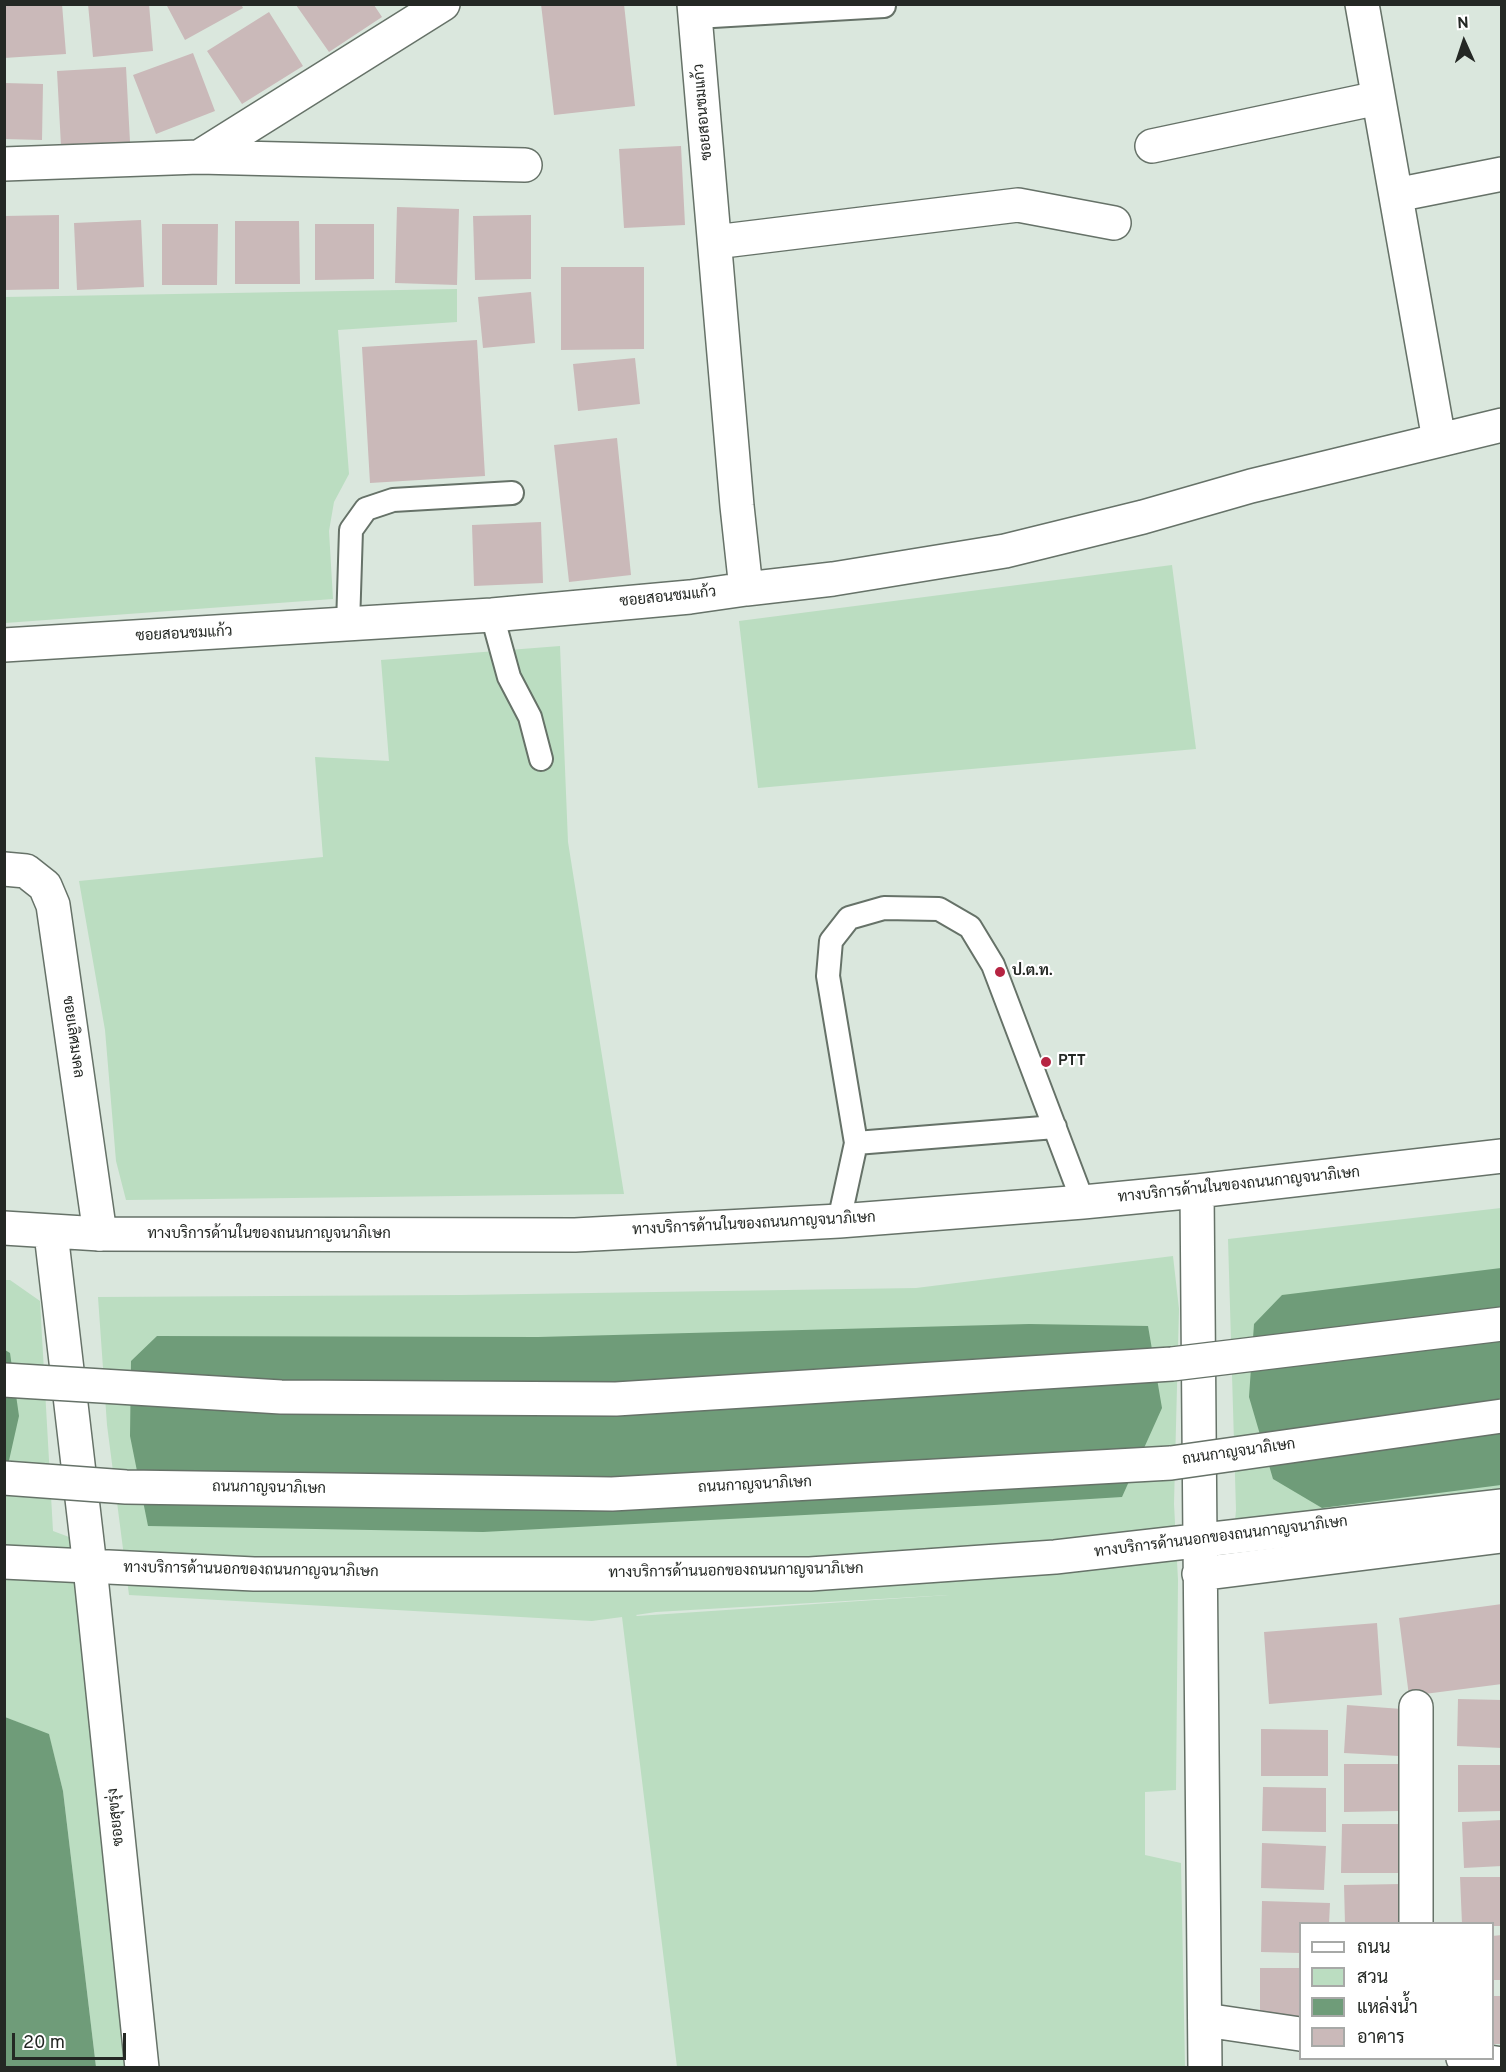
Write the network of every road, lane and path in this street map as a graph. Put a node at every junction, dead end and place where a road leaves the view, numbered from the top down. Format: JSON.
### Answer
{"nodes":[{"id":1,"x":443,"y":4,"type":"edge"},
{"id":2,"x":1362,"y":4,"type":"edge"},
{"id":3,"x":884,"y":6,"type":"dead end"},
{"id":4,"x":695,"y":11,"type":"edge"},
{"id":5,"x":1378,"y":98,"type":"junction"},
{"id":6,"x":1152,"y":147,"type":"dead end"},
{"id":7,"x":199,"y":157,"type":"junction"},
{"id":8,"x":4,"y":164,"type":"edge"},
{"id":9,"x":525,"y":165,"type":"dead end"},
{"id":10,"x":1502,"y":174,"type":"edge"},
{"id":11,"x":1396,"y":195,"type":"junction"},
{"id":12,"x":1114,"y":223,"type":"dead end"},
{"id":13,"x":715,"y":242,"type":"junction"},
{"id":14,"x":1502,"y":425,"type":"edge"},
{"id":15,"x":1439,"y":440,"type":"junction"},
{"id":16,"x":512,"y":493,"type":"dead end"},
{"id":17,"x":746,"y":589,"type":"junction"},
{"id":18,"x":492,"y":615,"type":"junction"},
{"id":19,"x":348,"y":625,"type":"junction"},
{"id":20,"x":4,"y":645,"type":"edge"},
{"id":21,"x":541,"y":759,"type":"dead end"},
{"id":22,"x":4,"y":869,"type":"edge"},
{"id":23,"x":1055,"y":1127,"type":"junction"},
{"id":24,"x":856,"y":1143,"type":"junction"},
{"id":25,"x":1502,"y":1156,"type":"edge"},
{"id":26,"x":1197,"y":1191,"type":"junction"},
{"id":27,"x":1083,"y":1202,"type":"junction"},
{"id":28,"x":839,"y":1221,"type":"junction"},
{"id":29,"x":4,"y":1228,"type":"edge"},
{"id":30,"x":51,"y":1233,"type":"junction"},
{"id":31,"x":100,"y":1234,"type":"junction"},
{"id":32,"x":1502,"y":1324,"type":"edge"},
{"id":33,"x":4,"y":1380,"type":"edge"},
{"id":34,"x":1502,"y":1416,"type":"edge"},
{"id":35,"x":4,"y":1478,"type":"edge"},
{"id":36,"x":1502,"y":1506,"type":"edge"},
{"id":37,"x":1502,"y":1536,"type":"edge"},
{"id":38,"x":1200,"y":1541,"type":"junction"},
{"id":39,"x":4,"y":1562,"type":"edge"},
{"id":40,"x":90,"y":1567,"type":"junction"},
{"id":41,"x":1199,"y":1574,"type":"junction"},
{"id":42,"x":1416,"y":1707,"type":"dead end"},
{"id":43,"x":1416,"y":1922,"type":"edge"},
{"id":44,"x":1205,"y":2020,"type":"junction"},
{"id":45,"x":1299,"y":2034,"type":"edge"},
{"id":46,"x":1476,"y":2060,"type":"edge"},
{"id":47,"x":1502,"y":2064,"type":"edge"},
{"id":48,"x":142,"y":2067,"type":"edge"},
{"id":49,"x":1205,"y":2067,"type":"edge"}],
"edges":[{"from":1,"to":7,"type":"main road"},
{"from":2,"to":5,"type":"main road"},
{"from":3,"to":4,"type":"lane"},
{"from":4,"to":13,"type":"main road","name":"ซอยสอนชมแก้ว"},
{"from":5,"to":6,"type":"main road"},
{"from":5,"to":11,"type":"main road"},
{"from":7,"to":8,"type":"main road"},
{"from":7,"to":9,"type":"main road"},
{"from":10,"to":11,"type":"main road"},
{"from":11,"to":15,"type":"main road"},
{"from":12,"to":13,"type":"main road"},
{"from":13,"to":17,"type":"main road","name":"ซอยสอนชมแก้ว"},
{"from":14,"to":15,"type":"main road"},
{"from":15,"to":17,"type":"main road"},
{"from":16,"to":19,"type":"lane"},
{"from":17,"to":18,"type":"main road","name":"ซอยสอนชมแก้ว"},
{"from":18,"to":19,"type":"main road","name":"ซอยสอนชมแก้ว"},
{"from":18,"to":21,"type":"lane"},
{"from":19,"to":20,"type":"main road","name":"ซอยสอนชมแก้ว"},
{"from":22,"to":31,"type":"main road","name":"ซอยเลิศมงคล"},
{"from":23,"to":24,"type":"lane"},
{"from":23,"to":24,"type":"lane"},
{"from":23,"to":27,"type":"lane"},
{"from":24,"to":28,"type":"lane"},
{"from":25,"to":26,"type":"main road","name":"ทางบริการด้านในของถนนกาญจนาภิเษก"},
{"from":26,"to":27,"type":"main road","name":"ทางบริการด้านในของถนนกาญจนาภิเษก"},
{"from":26,"to":38,"type":"main road"},
{"from":27,"to":28,"type":"main road","name":"ทางบริการด้านในของถนนกาญจนาภิเษก"},
{"from":28,"to":31,"type":"main road","name":"ทางบริการด้านในของถนนกาญจนาภิเษก"},
{"from":29,"to":30,"type":"main road","name":"ทางบริการด้านในของถนนกาญจนาภิเษก"},
{"from":30,"to":31,"type":"main road","name":"ทางบริการด้านในของถนนกาญจนาภิเษก"},
{"from":30,"to":40,"type":"main road","name":"ซอยสุขรุ่ง"},
{"from":32,"to":33,"type":"main road","bridge":true},
{"from":34,"to":35,"type":"main road","name":"ถนนกาญจนาภิเษก","bridge":true},
{"from":36,"to":38,"type":"main road","name":"ทางบริการด้านนอกของถนนกาญจนาภิเษก"},
{"from":37,"to":41,"type":"main road"},
{"from":38,"to":40,"type":"main road","name":"ทางบริการด้านนอกของถนนกาญจนาภิเษก"},
{"from":38,"to":41,"type":"main road"},
{"from":39,"to":40,"type":"main road","name":"ทางบริการด้านนอกของถนนกาญจนาภิเษก"},
{"from":40,"to":48,"type":"main road","name":"ซอยสุขรุ่ง"},
{"from":41,"to":44,"type":"main road"},
{"from":42,"to":43,"type":"main road"},
{"from":44,"to":45,"type":"main road"},
{"from":44,"to":49,"type":"main road"},
{"from":46,"to":47,"type":"main road"}]}
